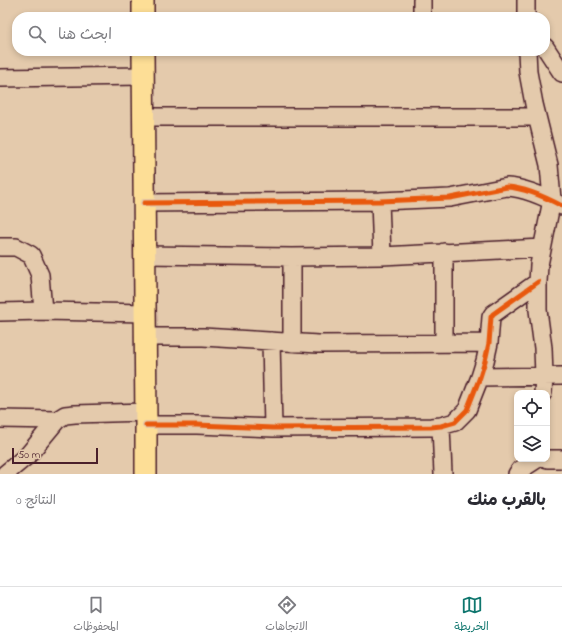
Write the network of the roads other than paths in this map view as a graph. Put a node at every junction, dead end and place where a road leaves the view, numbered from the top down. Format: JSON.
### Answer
{"nodes":[{"id":1,"x":144,"y":0,"type":"edge"},
{"id":2,"x":422,"y":0,"type":"edge"},
{"id":3,"x":526,"y":0,"type":"edge"},
{"id":4,"x":144,"y":12,"type":"edge"},
{"id":5,"x":422,"y":12,"type":"edge"},
{"id":6,"x":526,"y":12,"type":"edge"},
{"id":7,"x":550,"y":55,"type":"edge"},
{"id":8,"x":144,"y":56,"type":"edge"},
{"id":9,"x":527,"y":56,"type":"edge"},
{"id":10,"x":562,"y":73,"type":"edge"},
{"id":11,"x":144,"y":76,"type":"junction"},
{"id":12,"x":0,"y":78,"type":"edge"},
{"id":13,"x":144,"y":117,"type":"junction"},
{"id":14,"x":537,"y":117,"type":"junction"},
{"id":15,"x":556,"y":172,"type":"edge"},
{"id":16,"x":380,"y":201,"type":"junction"},
{"id":17,"x":144,"y":203,"type":"junction"},
{"id":18,"x":557,"y":203,"type":"edge"},
{"id":19,"x":0,"y":247,"type":"edge"},
{"id":20,"x":542,"y":248,"type":"junction"},
{"id":21,"x":444,"y":252,"type":"junction"},
{"id":22,"x":145,"y":255,"type":"junction"},
{"id":23,"x":292,"y":256,"type":"junction"},
{"id":24,"x":382,"y":256,"type":"junction"},
{"id":25,"x":538,"y":282,"type":"junction"},
{"id":26,"x":43,"y":311,"type":"junction"},
{"id":27,"x":0,"y":312,"type":"edge"},
{"id":28,"x":146,"y":313,"type":"junction"},
{"id":29,"x":145,"y":337,"type":"junction"},
{"id":30,"x":271,"y":341,"type":"junction"},
{"id":31,"x":292,"y":343,"type":"junction"},
{"id":32,"x":444,"y":343,"type":"junction"},
{"id":33,"x":489,"y":343,"type":"junction"},
{"id":34,"x":544,"y":376,"type":"junction"},
{"id":35,"x":562,"y":376,"type":"edge"},
{"id":36,"x":480,"y":377,"type":"junction"},
{"id":37,"x":543,"y":390,"type":"edge"},
{"id":38,"x":146,"y":418,"type":"junction"},
{"id":39,"x":0,"y":419,"type":"edge"},
{"id":40,"x":57,"y":420,"type":"junction"},
{"id":41,"x":441,"y":426,"type":"junction"},
{"id":42,"x":273,"y":428,"type":"junction"},
{"id":43,"x":550,"y":458,"type":"edge"},
{"id":44,"x":562,"y":459,"type":"edge"},
{"id":45,"x":532,"y":462,"type":"edge"},
{"id":46,"x":5,"y":474,"type":"edge"},
{"id":47,"x":146,"y":474,"type":"edge"},
{"id":48,"x":443,"y":474,"type":"edge"},
{"id":49,"x":517,"y":474,"type":"edge"}],
"edges":[{"from":1,"to":4,"type":"main road"},
{"from":2,"to":5,"type":"street"},
{"from":3,"to":6,"type":"street"},
{"from":7,"to":10,"type":"street"},
{"from":8,"to":11,"type":"main road"},
{"from":9,"to":14,"type":"street"},
{"from":11,"to":12,"type":"street"},
{"from":11,"to":13,"type":"main road"},
{"from":13,"to":14,"type":"street"},
{"from":13,"to":17,"type":"main road"},
{"from":14,"to":15,"type":"street"},
{"from":15,"to":18,"type":"street"},
{"from":16,"to":17,"type":"street"},
{"from":16,"to":18,"type":"street"},
{"from":16,"to":24,"type":"street"},
{"from":17,"to":22,"type":"main road"},
{"from":18,"to":20,"type":"street"},
{"from":19,"to":26,"type":"street"},
{"from":20,"to":21,"type":"street"},
{"from":20,"to":25,"type":"street"},
{"from":21,"to":24,"type":"street"},
{"from":21,"to":32,"type":"street"},
{"from":22,"to":23,"type":"street"},
{"from":22,"to":28,"type":"main road"},
{"from":23,"to":24,"type":"street"},
{"from":23,"to":31,"type":"street"},
{"from":25,"to":33,"type":"street"},
{"from":25,"to":34,"type":"street"},
{"from":26,"to":27,"type":"street"},
{"from":26,"to":28,"type":"street"},
{"from":28,"to":29,"type":"main road"},
{"from":29,"to":30,"type":"street"},
{"from":29,"to":38,"type":"main road"},
{"from":30,"to":31,"type":"street"},
{"from":30,"to":42,"type":"street"},
{"from":31,"to":32,"type":"street"},
{"from":32,"to":33,"type":"street"},
{"from":33,"to":36,"type":"street"},
{"from":34,"to":35,"type":"street"},
{"from":34,"to":36,"type":"street"},
{"from":34,"to":37,"type":"street"},
{"from":36,"to":41,"type":"street"},
{"from":38,"to":40,"type":"street"},
{"from":38,"to":42,"type":"street"},
{"from":38,"to":47,"type":"main road"},
{"from":39,"to":40,"type":"street"},
{"from":40,"to":46,"type":"street"},
{"from":41,"to":42,"type":"street"},
{"from":41,"to":48,"type":"street"},
{"from":43,"to":44,"type":"street"},
{"from":45,"to":49,"type":"street"}]}
